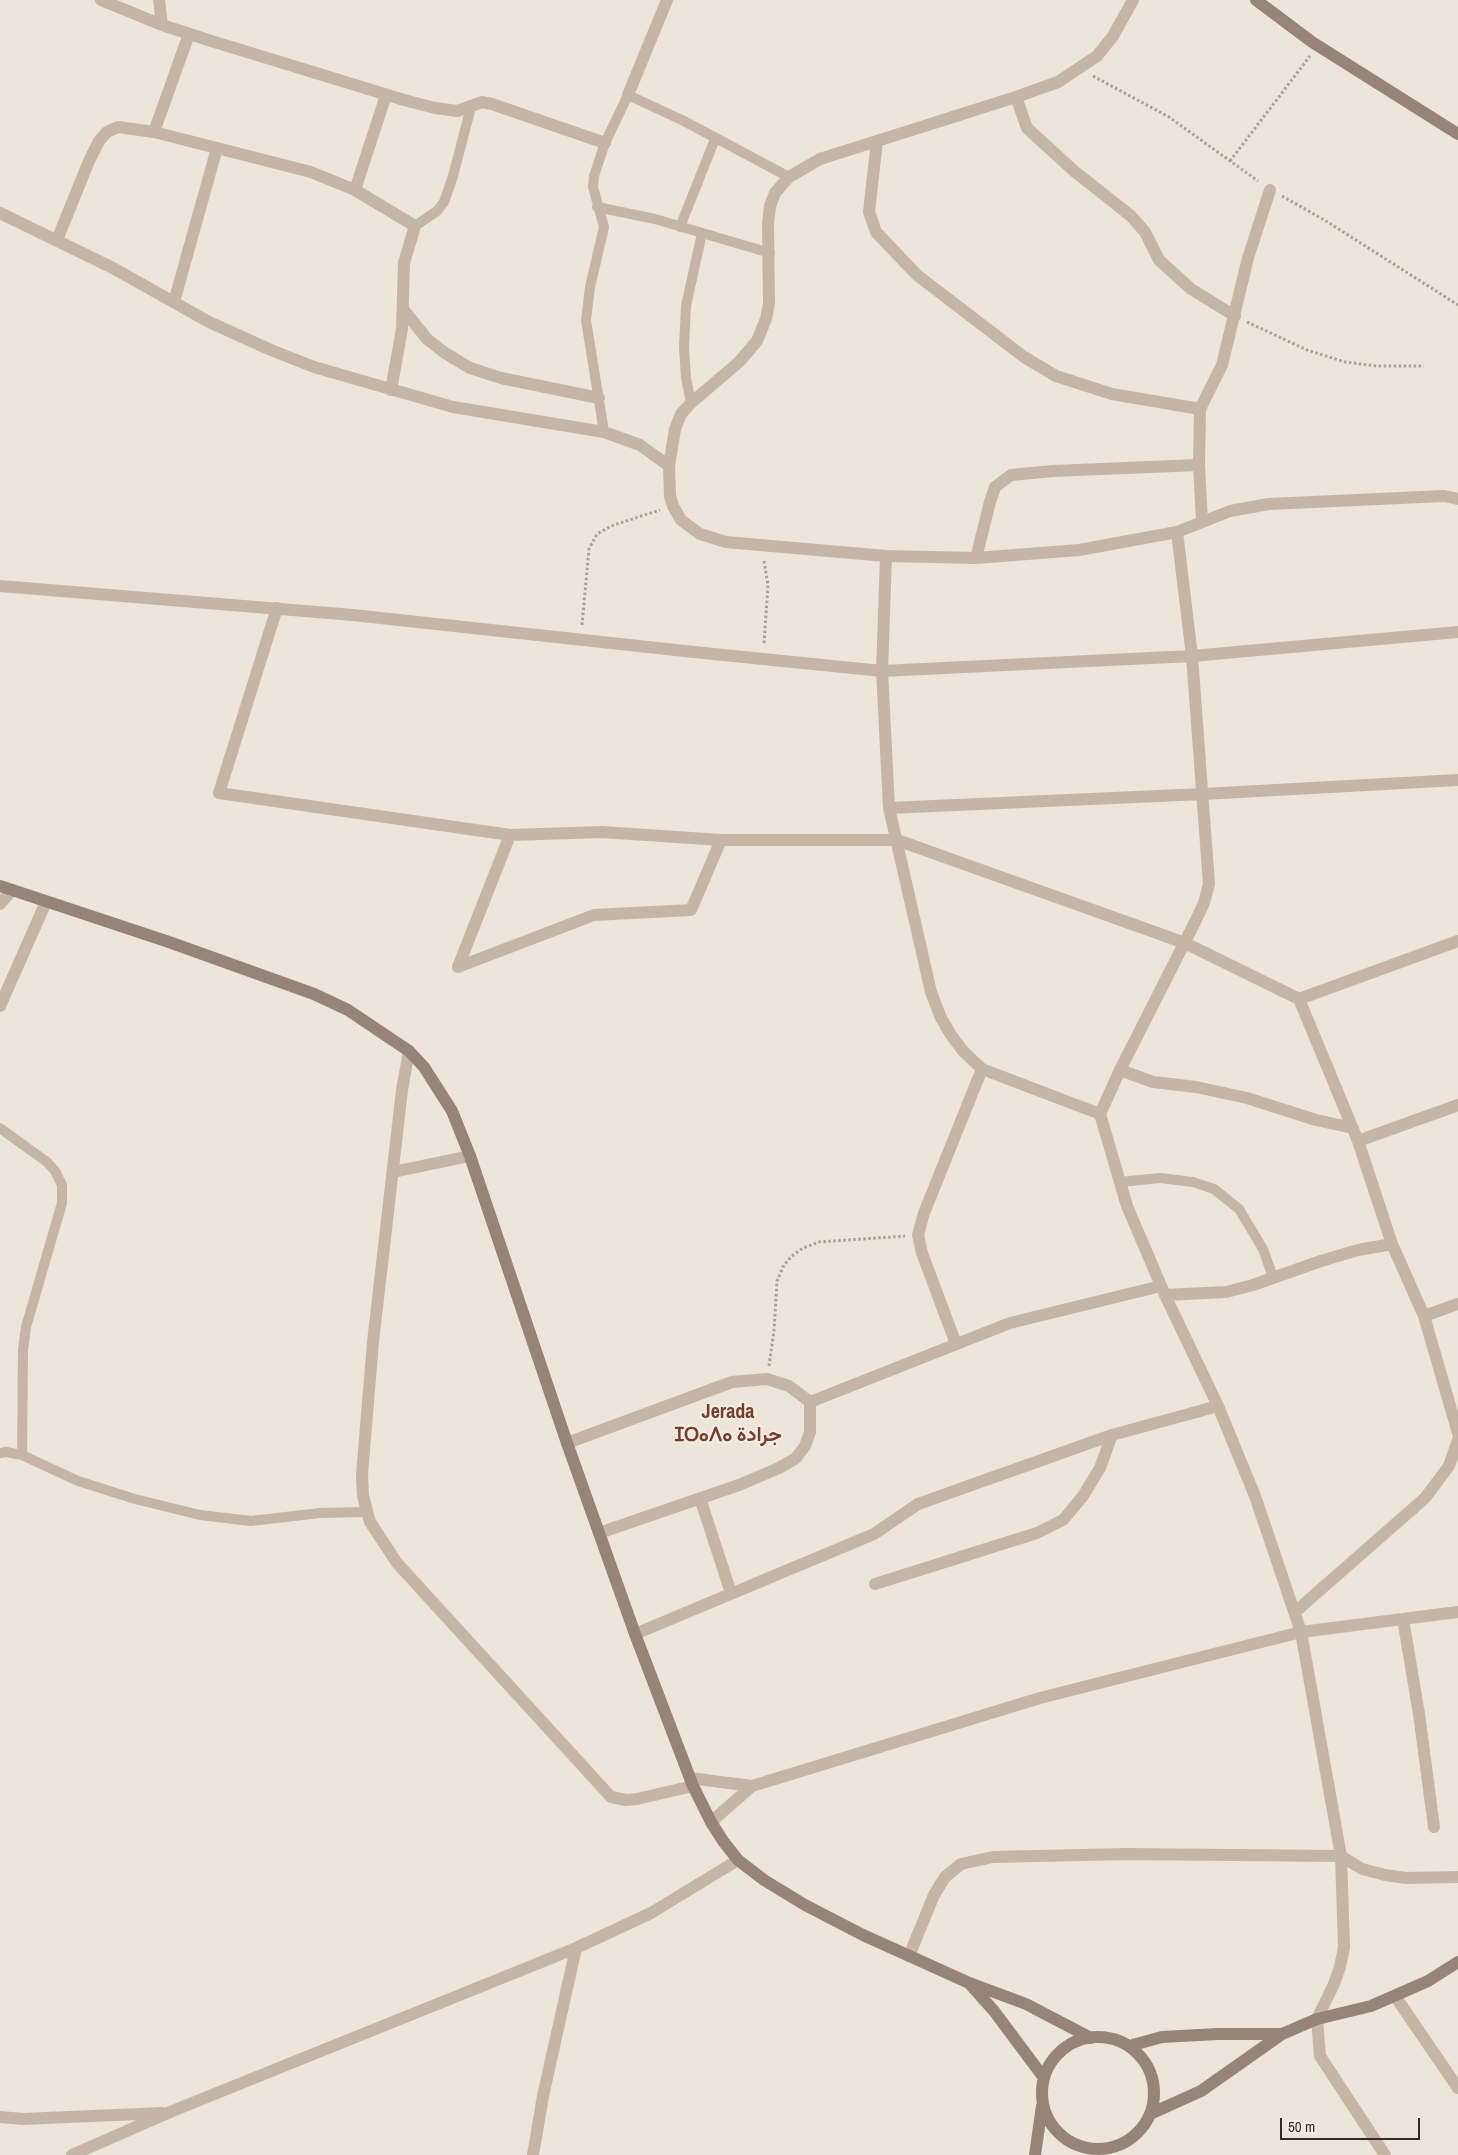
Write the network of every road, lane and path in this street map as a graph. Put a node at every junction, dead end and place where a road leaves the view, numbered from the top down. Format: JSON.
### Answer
{"nodes":[{"id":1,"x":101,"y":0,"type":"edge"},
{"id":2,"x":159,"y":0,"type":"edge"},
{"id":3,"x":667,"y":0,"type":"edge"},
{"id":4,"x":1133,"y":0,"type":"edge"},
{"id":5,"x":1256,"y":0,"type":"edge"},
{"id":6,"x":162,"y":25,"type":"junction"},
{"id":7,"x":189,"y":34,"type":"junction"},
{"id":8,"x":1318,"y":46,"type":"junction"},
{"id":9,"x":1080,"y":69,"type":"junction"},
{"id":10,"x":386,"y":95,"type":"junction"},
{"id":11,"x":628,"y":95,"type":"junction"},
{"id":12,"x":1016,"y":97,"type":"junction"},
{"id":13,"x":471,"y":107,"type":"junction"},
{"id":14,"x":154,"y":132,"type":"junction"},
{"id":15,"x":1458,"y":134,"type":"edge"},
{"id":16,"x":715,"y":138,"type":"junction"},
{"id":17,"x":877,"y":141,"type":"junction"},
{"id":18,"x":605,"y":143,"type":"junction"},
{"id":19,"x":217,"y":148,"type":"junction"},
{"id":20,"x":1230,"y":161,"type":"junction"},
{"id":21,"x":789,"y":177,"type":"junction"},
{"id":22,"x":355,"y":190,"type":"junction"},
{"id":23,"x":1270,"y":190,"type":"junction"},
{"id":24,"x":597,"y":207,"type":"junction"},
{"id":25,"x":0,"y":213,"type":"edge"},
{"id":26,"x":415,"y":226,"type":"junction"},
{"id":27,"x":680,"y":227,"type":"junction"},
{"id":28,"x":702,"y":233,"type":"junction"},
{"id":29,"x":57,"y":240,"type":"junction"},
{"id":30,"x":770,"y":253,"type":"junction"},
{"id":31,"x":174,"y":302,"type":"junction"},
{"id":32,"x":1458,"y":305,"type":"edge"},
{"id":33,"x":403,"y":309,"type":"junction"},
{"id":34,"x":1235,"y":316,"type":"junction"},
{"id":35,"x":1424,"y":366,"type":"dead end"},
{"id":36,"x":391,"y":390,"type":"junction"},
{"id":37,"x":600,"y":398,"type":"junction"},
{"id":38,"x":691,"y":403,"type":"junction"},
{"id":39,"x":1200,"y":409,"type":"junction"},
{"id":40,"x":604,"y":432,"type":"junction"},
{"id":41,"x":1199,"y":465,"type":"junction"},
{"id":42,"x":669,"y":466,"type":"junction"},
{"id":43,"x":1458,"y":499,"type":"edge"},
{"id":44,"x":673,"y":506,"type":"junction"},
{"id":45,"x":1202,"y":521,"type":"junction"},
{"id":46,"x":1177,"y":532,"type":"junction"},
{"id":47,"x":761,"y":545,"type":"junction"},
{"id":48,"x":886,"y":556,"type":"junction"},
{"id":49,"x":976,"y":558,"type":"junction"},
{"id":50,"x":0,"y":586,"type":"edge"},
{"id":51,"x":276,"y":608,"type":"junction"},
{"id":52,"x":1458,"y":632,"type":"edge"},
{"id":53,"x":580,"y":639,"type":"junction"},
{"id":54,"x":1192,"y":656,"type":"junction"},
{"id":55,"x":764,"y":659,"type":"junction"},
{"id":56,"x":882,"y":671,"type":"junction"},
{"id":57,"x":1458,"y":780,"type":"edge"},
{"id":58,"x":1203,"y":794,"type":"junction"},
{"id":59,"x":890,"y":808,"type":"junction"},
{"id":60,"x":510,"y":835,"type":"junction"},
{"id":61,"x":721,"y":840,"type":"junction"},
{"id":62,"x":897,"y":840,"type":"junction"},
{"id":63,"x":6,"y":888,"type":"edge"},
{"id":64,"x":46,"y":902,"type":"junction"},
{"id":65,"x":0,"y":904,"type":"edge"},
{"id":66,"x":1458,"y":941,"type":"edge"},
{"id":67,"x":1185,"y":943,"type":"junction"},
{"id":68,"x":1300,"y":999,"type":"junction"},
{"id":69,"x":0,"y":1006,"type":"edge"},
{"id":70,"x":409,"y":1051,"type":"junction"},
{"id":71,"x":982,"y":1069,"type":"junction"},
{"id":72,"x":1120,"y":1070,"type":"junction"},
{"id":73,"x":1458,"y":1105,"type":"edge"},
{"id":74,"x":1100,"y":1114,"type":"junction"},
{"id":75,"x":0,"y":1128,"type":"edge"},
{"id":76,"x":1353,"y":1128,"type":"junction"},
{"id":77,"x":1358,"y":1141,"type":"junction"},
{"id":78,"x":470,"y":1156,"type":"junction"},
{"id":79,"x":394,"y":1172,"type":"junction"},
{"id":80,"x":1120,"y":1182,"type":"junction"},
{"id":81,"x":918,"y":1234,"type":"junction"},
{"id":82,"x":1392,"y":1244,"type":"junction"},
{"id":83,"x":1273,"y":1277,"type":"junction"},
{"id":84,"x":1163,"y":1291,"type":"junction"},
{"id":85,"x":1458,"y":1304,"type":"edge"},
{"id":86,"x":1424,"y":1316,"type":"junction"},
{"id":87,"x":956,"y":1344,"type":"junction"},
{"id":88,"x":767,"y":1379,"type":"junction"},
{"id":89,"x":810,"y":1402,"type":"junction"},
{"id":90,"x":1218,"y":1406,"type":"junction"},
{"id":91,"x":1458,"y":1433,"type":"edge"},
{"id":92,"x":1112,"y":1434,"type":"junction"},
{"id":93,"x":1458,"y":1440,"type":"edge"},
{"id":94,"x":567,"y":1443,"type":"junction"},
{"id":95,"x":0,"y":1453,"type":"edge"},
{"id":96,"x":22,"y":1455,"type":"junction"},
{"id":97,"x":700,"y":1498,"type":"junction"},
{"id":98,"x":367,"y":1512,"type":"junction"},
{"id":99,"x":599,"y":1533,"type":"junction"},
{"id":100,"x":875,"y":1584,"type":"dead end"},
{"id":101,"x":731,"y":1593,"type":"junction"},
{"id":102,"x":1295,"y":1612,"type":"junction"},
{"id":103,"x":1458,"y":1612,"type":"edge"},
{"id":104,"x":1403,"y":1619,"type":"junction"},
{"id":105,"x":1301,"y":1632,"type":"junction"},
{"id":106,"x":635,"y":1634,"type":"junction"},
{"id":107,"x":691,"y":1782,"type":"junction"},
{"id":108,"x":752,"y":1786,"type":"junction"},
{"id":109,"x":711,"y":1822,"type":"junction"},
{"id":110,"x":1434,"y":1827,"type":"dead end"},
{"id":111,"x":1341,"y":1856,"type":"junction"},
{"id":112,"x":738,"y":1860,"type":"junction"},
{"id":113,"x":1458,"y":1877,"type":"edge"},
{"id":114,"x":576,"y":1948,"type":"junction"},
{"id":115,"x":909,"y":1956,"type":"junction"},
{"id":116,"x":1458,"y":1962,"type":"edge"},
{"id":117,"x":967,"y":1982,"type":"junction"},
{"id":118,"x":1395,"y":1996,"type":"junction"},
{"id":119,"x":1317,"y":2019,"type":"junction"},
{"id":120,"x":1282,"y":2034,"type":"junction"},
{"id":121,"x":1091,"y":2038,"type":"junction"},
{"id":122,"x":1129,"y":2046,"type":"junction"},
{"id":123,"x":1044,"y":2078,"type":"junction"},
{"id":124,"x":1458,"y":2088,"type":"edge"},
{"id":125,"x":1043,"y":2101,"type":"junction"},
{"id":126,"x":170,"y":2112,"type":"junction"},
{"id":127,"x":1150,"y":2114,"type":"junction"},
{"id":128,"x":0,"y":2117,"type":"edge"},
{"id":129,"x":1134,"y":2136,"type":"junction"},
{"id":130,"x":72,"y":2155,"type":"edge"},
{"id":131,"x":533,"y":2155,"type":"edge"},
{"id":132,"x":1035,"y":2155,"type":"edge"},
{"id":133,"x":1115,"y":2155,"type":"edge"},
{"id":134,"x":1385,"y":2155,"type":"edge"}],
"edges":[{"from":1,"to":6,"type":"street"},
{"from":2,"to":6,"type":"street"},
{"from":3,"to":11,"type":"street"},
{"from":4,"to":9,"type":"street"},
{"from":5,"to":8,"type":"main road"},
{"from":6,"to":7,"type":"street"},
{"from":7,"to":10,"type":"street"},
{"from":7,"to":14,"type":"street"},
{"from":8,"to":15,"type":"main road"},
{"from":8,"to":20,"type":"path"},
{"from":9,"to":12,"type":"street"},
{"from":9,"to":20,"type":"path"},
{"from":10,"to":13,"type":"street"},
{"from":10,"to":22,"type":"street"},
{"from":11,"to":16,"type":"lane"},
{"from":11,"to":18,"type":"lane"},
{"from":12,"to":17,"type":"street"},
{"from":12,"to":34,"type":"street"},
{"from":13,"to":18,"type":"street"},
{"from":13,"to":26,"type":"lane"},
{"from":14,"to":19,"type":"street"},
{"from":14,"to":29,"type":"street"},
{"from":16,"to":21,"type":"lane"},
{"from":16,"to":27,"type":"lane"},
{"from":17,"to":21,"type":"street"},
{"from":17,"to":39,"type":"street"},
{"from":18,"to":24,"type":"lane"},
{"from":19,"to":22,"type":"street"},
{"from":19,"to":31,"type":"street"},
{"from":20,"to":23,"type":"path"},
{"from":21,"to":30,"type":"street"},
{"from":22,"to":26,"type":"street"},
{"from":23,"to":32,"type":"path"},
{"from":23,"to":34,"type":"street"},
{"from":24,"to":27,"type":"lane"},
{"from":24,"to":37,"type":"lane"},
{"from":25,"to":29,"type":"street"},
{"from":26,"to":33,"type":"street"},
{"from":27,"to":28,"type":"lane"},
{"from":28,"to":30,"type":"lane"},
{"from":28,"to":38,"type":"lane"},
{"from":29,"to":31,"type":"street"},
{"from":30,"to":38,"type":"street"},
{"from":31,"to":36,"type":"street"},
{"from":33,"to":36,"type":"street"},
{"from":33,"to":37,"type":"street"},
{"from":34,"to":35,"type":"path"},
{"from":34,"to":39,"type":"street"},
{"from":36,"to":40,"type":"street"},
{"from":37,"to":40,"type":"lane"},
{"from":38,"to":42,"type":"street"},
{"from":39,"to":41,"type":"street"},
{"from":40,"to":42,"type":"street"},
{"from":41,"to":45,"type":"street"},
{"from":41,"to":49,"type":"street"},
{"from":42,"to":44,"type":"street"},
{"from":43,"to":45,"type":"street"},
{"from":44,"to":47,"type":"street"},
{"from":44,"to":53,"type":"path"},
{"from":45,"to":46,"type":"street"},
{"from":46,"to":49,"type":"street"},
{"from":46,"to":54,"type":"street"},
{"from":47,"to":48,"type":"street"},
{"from":47,"to":55,"type":"path"},
{"from":48,"to":49,"type":"street"},
{"from":48,"to":56,"type":"street"},
{"from":50,"to":51,"type":"street"},
{"from":51,"to":53,"type":"street"},
{"from":51,"to":60,"type":"street"},
{"from":52,"to":54,"type":"street"},
{"from":53,"to":55,"type":"street"},
{"from":54,"to":56,"type":"street"},
{"from":54,"to":58,"type":"street"},
{"from":55,"to":56,"type":"street"},
{"from":56,"to":59,"type":"street"},
{"from":57,"to":58,"type":"street"},
{"from":58,"to":59,"type":"street"},
{"from":58,"to":67,"type":"street"},
{"from":59,"to":62,"type":"street"},
{"from":60,"to":61,"type":"street"},
{"from":60,"to":61,"type":"street"},
{"from":61,"to":62,"type":"street"},
{"from":62,"to":67,"type":"street"},
{"from":62,"to":71,"type":"street"},
{"from":63,"to":64,"type":"main road"},
{"from":63,"to":65,"type":"street"},
{"from":64,"to":69,"type":"street"},
{"from":64,"to":70,"type":"main road"},
{"from":66,"to":68,"type":"street"},
{"from":67,"to":68,"type":"street"},
{"from":67,"to":72,"type":"street"},
{"from":68,"to":76,"type":"street"},
{"from":70,"to":78,"type":"main road"},
{"from":70,"to":79,"type":"street"},
{"from":71,"to":74,"type":"street"},
{"from":71,"to":81,"type":"street"},
{"from":72,"to":74,"type":"street"},
{"from":72,"to":76,"type":"street"},
{"from":73,"to":77,"type":"street"},
{"from":74,"to":80,"type":"street"},
{"from":75,"to":96,"type":"lane"},
{"from":76,"to":77,"type":"street"},
{"from":77,"to":82,"type":"street"},
{"from":78,"to":79,"type":"street"},
{"from":78,"to":94,"type":"main road"},
{"from":79,"to":98,"type":"street"},
{"from":80,"to":83,"type":"lane"},
{"from":80,"to":84,"type":"street"},
{"from":81,"to":87,"type":"street"},
{"from":81,"to":88,"type":"path"},
{"from":82,"to":83,"type":"street"},
{"from":82,"to":86,"type":"street"},
{"from":83,"to":84,"type":"street"},
{"from":84,"to":87,"type":"street"},
{"from":84,"to":90,"type":"street"},
{"from":85,"to":86,"type":"street"},
{"from":86,"to":91,"type":"street"},
{"from":87,"to":89,"type":"street"},
{"from":88,"to":89,"type":"street"},
{"from":88,"to":94,"type":"street"},
{"from":89,"to":97,"type":"street"},
{"from":90,"to":92,"type":"street"},
{"from":90,"to":102,"type":"street"},
{"from":92,"to":100,"type":"street"},
{"from":92,"to":101,"type":"street"},
{"from":93,"to":102,"type":"street"},
{"from":94,"to":99,"type":"main road"},
{"from":95,"to":96,"type":"lane"},
{"from":96,"to":98,"type":"lane"},
{"from":97,"to":99,"type":"street"},
{"from":97,"to":101,"type":"street"},
{"from":98,"to":107,"type":"street"},
{"from":99,"to":106,"type":"main road"},
{"from":101,"to":106,"type":"street"},
{"from":102,"to":105,"type":"street"},
{"from":103,"to":104,"type":"street"},
{"from":104,"to":105,"type":"street"},
{"from":104,"to":110,"type":"street"},
{"from":105,"to":108,"type":"street"},
{"from":105,"to":111,"type":"street"},
{"from":106,"to":107,"type":"main road"},
{"from":107,"to":108,"type":"street"},
{"from":107,"to":109,"type":"main road"},
{"from":108,"to":109,"type":"street"},
{"from":109,"to":112,"type":"main road"},
{"from":111,"to":113,"type":"street"},
{"from":111,"to":115,"type":"street"},
{"from":111,"to":119,"type":"street"},
{"from":112,"to":114,"type":"street"},
{"from":112,"to":115,"type":"main road"},
{"from":114,"to":126,"type":"street"},
{"from":114,"to":131,"type":"street"},
{"from":115,"to":117,"type":"main road"},
{"from":116,"to":118,"type":"main road"},
{"from":117,"to":121,"type":"main road"},
{"from":117,"to":123,"type":"main road"},
{"from":118,"to":119,"type":"main road"},
{"from":118,"to":124,"type":"street"},
{"from":119,"to":120,"type":"main road"},
{"from":119,"to":134,"type":"street"},
{"from":120,"to":122,"type":"main road"},
{"from":120,"to":127,"type":"main road"},
{"from":121,"to":122,"type":"main road"},
{"from":121,"to":123,"type":"main road"},
{"from":122,"to":127,"type":"main road"},
{"from":123,"to":125,"type":"main road"},
{"from":125,"to":129,"type":"main road"},
{"from":125,"to":132,"type":"main road"},
{"from":126,"to":128,"type":"street"},
{"from":126,"to":130,"type":"street"},
{"from":127,"to":129,"type":"main road"},
{"from":129,"to":133,"type":"main road"}]}
